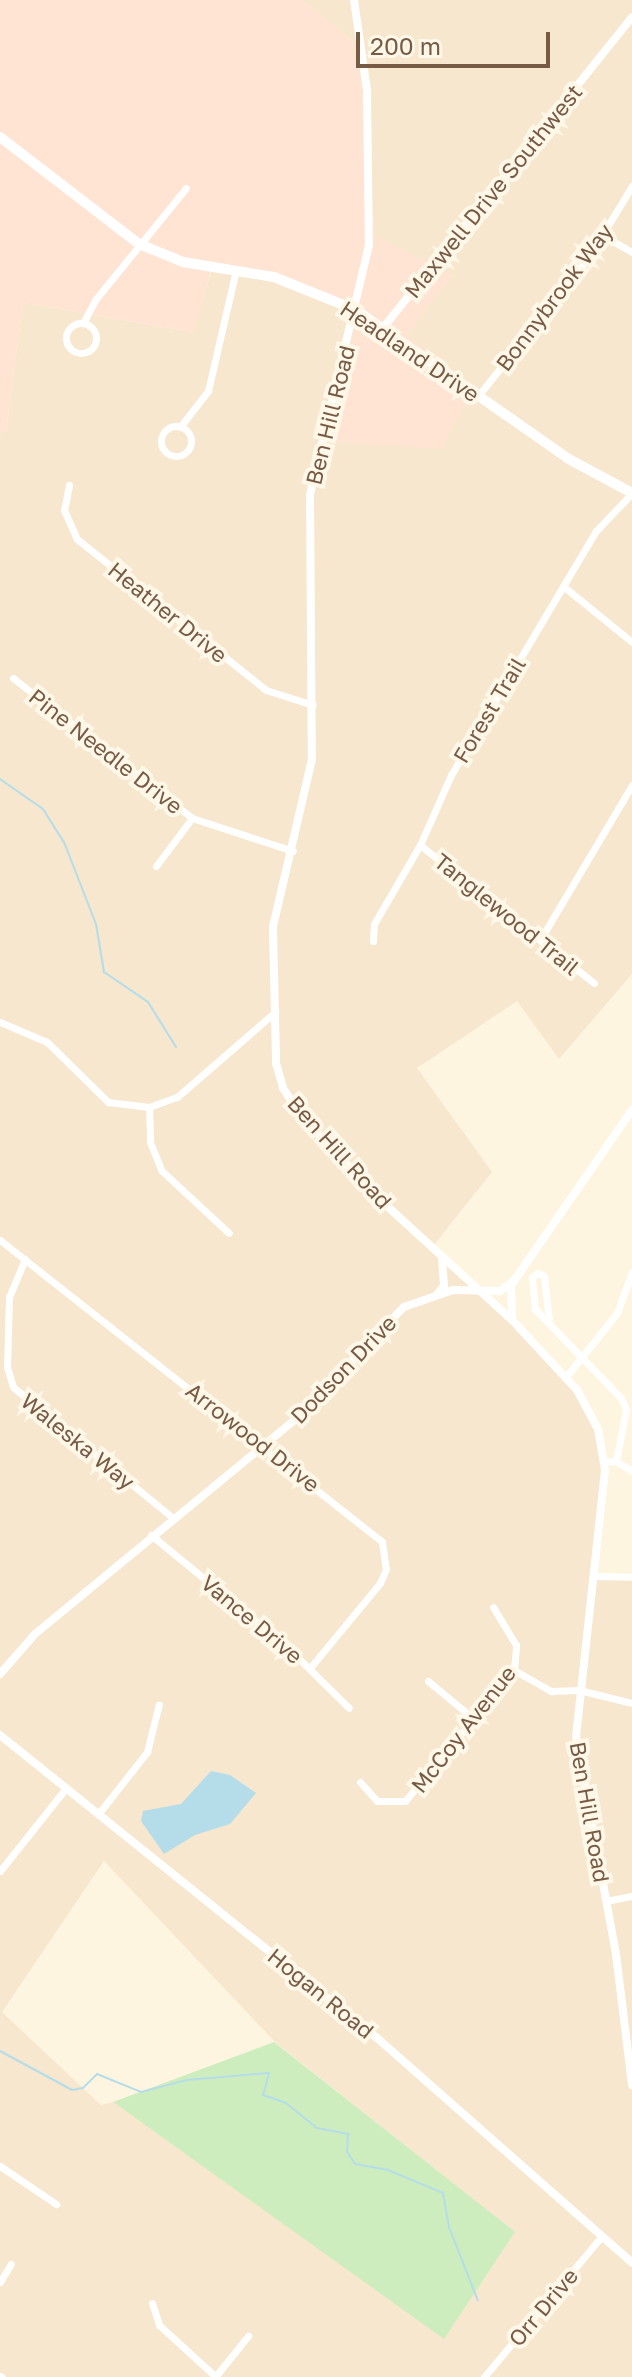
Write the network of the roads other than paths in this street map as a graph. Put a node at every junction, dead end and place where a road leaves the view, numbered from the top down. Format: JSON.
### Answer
{"nodes":[{"id":1,"x":354,"y":0,"type":"edge"},
{"id":2,"x":632,"y":17,"type":"edge"},
{"id":3,"x":0,"y":137,"type":"edge"},
{"id":4,"x":632,"y":186,"type":"edge"},
{"id":5,"x":186,"y":188,"type":"dead end"},
{"id":6,"x":604,"y":236,"type":"junction"},
{"id":7,"x":139,"y":244,"type":"junction"},
{"id":8,"x":632,"y":252,"type":"edge"},
{"id":9,"x":236,"y":270,"type":"junction"},
{"id":10,"x":356,"y":310,"type":"junction"},
{"id":11,"x":83,"y":323,"type":"junction"},
{"id":12,"x":383,"y":328,"type":"junction"},
{"id":13,"x":478,"y":396,"type":"junction"},
{"id":14,"x":180,"y":427,"type":"junction"},
{"id":15,"x":69,"y":485,"type":"dead end"},
{"id":16,"x":632,"y":493,"type":"edge"},
{"id":17,"x":563,"y":586,"type":"junction"},
{"id":18,"x":632,"y":642,"type":"edge"},
{"id":19,"x":13,"y":678,"type":"dead end"},
{"id":20,"x":313,"y":705,"type":"junction"},
{"id":21,"x":632,"y":785,"type":"edge"},
{"id":22,"x":192,"y":818,"type":"junction"},
{"id":23,"x":420,"y":845,"type":"junction"},
{"id":24,"x":293,"y":851,"type":"junction"},
{"id":25,"x":156,"y":866,"type":"dead end"},
{"id":26,"x":540,"y":940,"type":"junction"},
{"id":27,"x":373,"y":941,"type":"dead end"},
{"id":28,"x":594,"y":983,"type":"dead end"},
{"id":29,"x":275,"y":1012,"type":"junction"},
{"id":30,"x":0,"y":1022,"type":"edge"},
{"id":31,"x":149,"y":1107,"type":"junction"},
{"id":32,"x":632,"y":1110,"type":"edge"},
{"id":33,"x":229,"y":1233,"type":"dead end"},
{"id":34,"x":0,"y":1240,"type":"edge"},
{"id":35,"x":442,"y":1257,"type":"junction"},
{"id":36,"x":25,"y":1259,"type":"junction"},
{"id":37,"x":632,"y":1272,"type":"edge"},
{"id":38,"x":511,"y":1283,"type":"junction"},
{"id":39,"x":476,"y":1289,"type":"junction"},
{"id":40,"x":438,"y":1293,"type":"junction"},
{"id":41,"x":549,"y":1320,"type":"junction"},
{"id":42,"x":514,"y":1322,"type":"junction"},
{"id":43,"x":582,"y":1358,"type":"junction"},
{"id":44,"x":565,"y":1378,"type":"junction"},
{"id":45,"x":264,"y":1445,"type":"junction"},
{"id":46,"x":616,"y":1461,"type":"junction"},
{"id":47,"x":604,"y":1462,"type":"junction"},
{"id":48,"x":632,"y":1471,"type":"edge"},
{"id":49,"x":173,"y":1518,"type":"junction"},
{"id":50,"x":151,"y":1535,"type":"junction"},
{"id":51,"x":593,"y":1576,"type":"junction"},
{"id":52,"x":632,"y":1577,"type":"edge"},
{"id":53,"x":493,"y":1607,"type":"dead end"},
{"id":54,"x":310,"y":1668,"type":"junction"},
{"id":55,"x":514,"y":1670,"type":"junction"},
{"id":56,"x":0,"y":1674,"type":"edge"},
{"id":57,"x":428,"y":1681,"type":"dead end"},
{"id":58,"x":579,"y":1690,"type":"junction"},
{"id":59,"x":632,"y":1703,"type":"edge"},
{"id":60,"x":159,"y":1704,"type":"dead end"},
{"id":61,"x":349,"y":1708,"type":"dead end"},
{"id":62,"x":474,"y":1719,"type":"junction"},
{"id":63,"x":0,"y":1735,"type":"edge"},
{"id":64,"x":360,"y":1782,"type":"dead end"},
{"id":65,"x":66,"y":1788,"type":"junction"},
{"id":66,"x":99,"y":1813,"type":"junction"},
{"id":67,"x":0,"y":1871,"type":"edge"},
{"id":68,"x":632,"y":1896,"type":"edge"},
{"id":69,"x":606,"y":1901,"type":"junction"},
{"id":70,"x":628,"y":2001,"type":"edge"},
{"id":71,"x":632,"y":2085,"type":"edge"},
{"id":72,"x":0,"y":2166,"type":"edge"},
{"id":73,"x":56,"y":2204,"type":"dead end"},
{"id":74,"x":602,"y":2236,"type":"junction"},
{"id":75,"x":632,"y":2263,"type":"edge"},
{"id":76,"x":11,"y":2264,"type":"dead end"},
{"id":77,"x":0,"y":2282,"type":"edge"},
{"id":78,"x":152,"y":2303,"type":"dead end"},
{"id":79,"x":248,"y":2336,"type":"dead end"},
{"id":80,"x":216,"y":2377,"type":"edge"},
{"id":81,"x":484,"y":2377,"type":"edge"}],
"edges":[{"from":1,"to":10,"type":"street","name":"Ben Hill Road"},
{"from":2,"to":12,"type":"street","name":"Maxwell Drive Southwest"},
{"from":3,"to":7,"type":"main road","name":"Headland Drive"},
{"from":4,"to":6,"type":"street","name":"Bonnybrook Way"},
{"from":5,"to":7,"type":"street"},
{"from":6,"to":8,"type":"street"},
{"from":6,"to":13,"type":"street","name":"Bonnybrook Way"},
{"from":7,"to":9,"type":"main road","name":"Headland Drive"},
{"from":7,"to":11,"type":"street"},
{"from":9,"to":10,"type":"main road","name":"Headland Drive"},
{"from":9,"to":14,"type":"street"},
{"from":10,"to":12,"type":"main road","name":"Headland Drive"},
{"from":10,"to":20,"type":"street","name":"Ben Hill Road"},
{"from":11,"to":11,"type":"street"},
{"from":12,"to":13,"type":"main road","name":"Headland Drive"},
{"from":13,"to":16,"type":"main road","name":"Headland Drive"},
{"from":14,"to":14,"type":"street"},
{"from":15,"to":20,"type":"street","name":"Heather Drive"},
{"from":16,"to":17,"type":"street","name":"Forest Trail"},
{"from":17,"to":18,"type":"street"},
{"from":17,"to":23,"type":"street","name":"Forest Trail"},
{"from":19,"to":22,"type":"street","name":"Pine Needle Drive"},
{"from":20,"to":24,"type":"street","name":"Ben Hill Road"},
{"from":21,"to":26,"type":"street"},
{"from":22,"to":24,"type":"street","name":"Pine Needle Drive"},
{"from":22,"to":25,"type":"street"},
{"from":23,"to":26,"type":"street","name":"Tanglewood Trail"},
{"from":23,"to":27,"type":"street","name":"Forest Trail"},
{"from":24,"to":29,"type":"street","name":"Ben Hill Road"},
{"from":26,"to":28,"type":"street","name":"Tanglewood Trail"},
{"from":29,"to":31,"type":"street"},
{"from":29,"to":35,"type":"street","name":"Ben Hill Road"},
{"from":30,"to":31,"type":"street"},
{"from":31,"to":33,"type":"street"},
{"from":32,"to":38,"type":"street"},
{"from":34,"to":36,"type":"street","name":"Arrowood Drive"},
{"from":35,"to":39,"type":"street","name":"Ben Hill Road"},
{"from":35,"to":40,"type":"street"},
{"from":36,"to":45,"type":"street","name":"Arrowood Drive"},
{"from":36,"to":49,"type":"street","name":"Waleska Way"},
{"from":37,"to":43,"type":"street"},
{"from":38,"to":39,"type":"street","name":"Dodson Drive"},
{"from":38,"to":42,"type":"street"},
{"from":39,"to":40,"type":"street","name":"Dodson Drive"},
{"from":39,"to":42,"type":"street","name":"Ben Hill Road"},
{"from":40,"to":45,"type":"street","name":"Dodson Drive"},
{"from":41,"to":41,"type":"street"},
{"from":41,"to":43,"type":"street"},
{"from":42,"to":44,"type":"street","name":"Ben Hill Road"},
{"from":43,"to":44,"type":"street"},
{"from":43,"to":46,"type":"street"},
{"from":44,"to":47,"type":"street","name":"Ben Hill Road"},
{"from":45,"to":49,"type":"street","name":"Dodson Drive"},
{"from":45,"to":54,"type":"street","name":"Arrowood Drive"},
{"from":46,"to":47,"type":"street"},
{"from":46,"to":48,"type":"street"},
{"from":47,"to":51,"type":"street","name":"Ben Hill Road"},
{"from":49,"to":50,"type":"street","name":"Dodson Drive"},
{"from":50,"to":54,"type":"street","name":"Vance Drive"},
{"from":50,"to":56,"type":"street","name":"Dodson Drive"},
{"from":51,"to":52,"type":"street"},
{"from":51,"to":58,"type":"street","name":"Ben Hill Road"},
{"from":53,"to":55,"type":"street","name":"McCoy Avenue"},
{"from":54,"to":61,"type":"street","name":"Vance Drive"},
{"from":55,"to":58,"type":"street"},
{"from":55,"to":62,"type":"street","name":"McCoy Avenue"},
{"from":57,"to":62,"type":"street"},
{"from":58,"to":59,"type":"street"},
{"from":58,"to":69,"type":"street","name":"Ben Hill Road"},
{"from":60,"to":66,"type":"street"},
{"from":62,"to":64,"type":"street","name":"McCoy Avenue"},
{"from":63,"to":65,"type":"street","name":"Hogan Road"},
{"from":65,"to":66,"type":"street","name":"Hogan Road"},
{"from":65,"to":67,"type":"street"},
{"from":66,"to":74,"type":"street","name":"Hogan Road"},
{"from":68,"to":69,"type":"street"},
{"from":69,"to":70,"type":"street","name":"Ben Hill Road"},
{"from":70,"to":71,"type":"street","name":"Ben Hill Road"},
{"from":72,"to":73,"type":"street"},
{"from":74,"to":75,"type":"street","name":"Hogan Road"},
{"from":74,"to":81,"type":"street","name":"Orr Drive"},
{"from":76,"to":77,"type":"street"},
{"from":78,"to":80,"type":"street"},
{"from":79,"to":80,"type":"street"}]}
